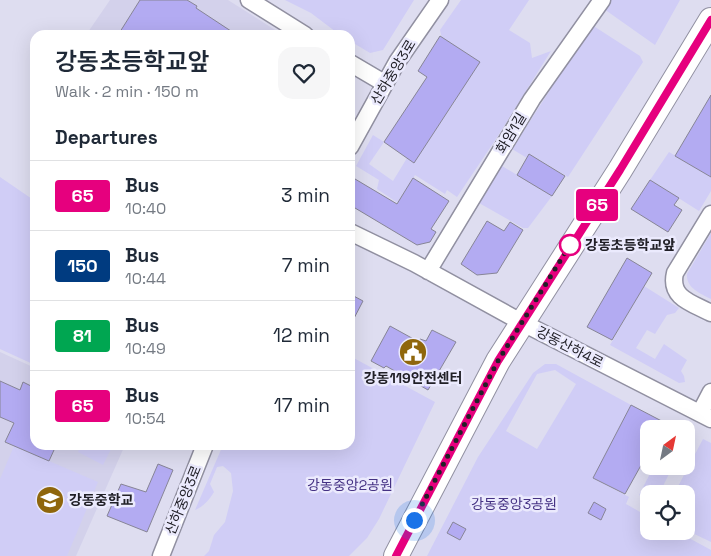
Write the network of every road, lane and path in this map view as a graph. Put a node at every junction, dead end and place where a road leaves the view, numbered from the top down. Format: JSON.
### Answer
{"nodes":[{"id":1,"x":249,"y":0,"type":"edge"},
{"id":2,"x":440,"y":0,"type":"edge"},
{"id":3,"x":602,"y":0,"type":"edge"},
{"id":4,"x":711,"y":20,"type":"edge"},
{"id":5,"x":297,"y":30,"type":"edge"},
{"id":6,"x":355,"y":66,"type":"edge"},
{"id":7,"x":384,"y":84,"type":"junction"},
{"id":8,"x":355,"y":138,"type":"edge"},
{"id":9,"x":711,"y":214,"type":"edge"},
{"id":10,"x":355,"y":234,"type":"edge"},
{"id":11,"x":428,"y":271,"type":"junction"},
{"id":12,"x":711,"y":314,"type":"edge"},
{"id":13,"x":521,"y":322,"type":"junction"},
{"id":14,"x":711,"y":392,"type":"edge"},
{"id":15,"x":706,"y":416,"type":"edge"},
{"id":16,"x":203,"y":450,"type":"edge"},
{"id":17,"x":160,"y":556,"type":"edge"},
{"id":18,"x":396,"y":556,"type":"edge"}],
"edges":[{"from":1,"to":5,"type":"street"},
{"from":2,"to":7,"type":"street","name":"산하중앙3로"},
{"from":3,"to":11,"type":"street","name":"화암1길"},
{"from":4,"to":13,"type":"main road"},
{"from":6,"to":7,"type":"street"},
{"from":7,"to":8,"type":"street","name":"산하중앙3로"},
{"from":9,"to":12,"type":"street"},
{"from":10,"to":11,"type":"street","name":"강동산하4로"},
{"from":11,"to":13,"type":"street","name":"강동산하4로"},
{"from":13,"to":15,"type":"street","name":"강동산하4로"},
{"from":13,"to":18,"type":"main road"},
{"from":14,"to":15,"type":"street"},
{"from":16,"to":17,"type":"street","name":"산하중앙3로"}]}
